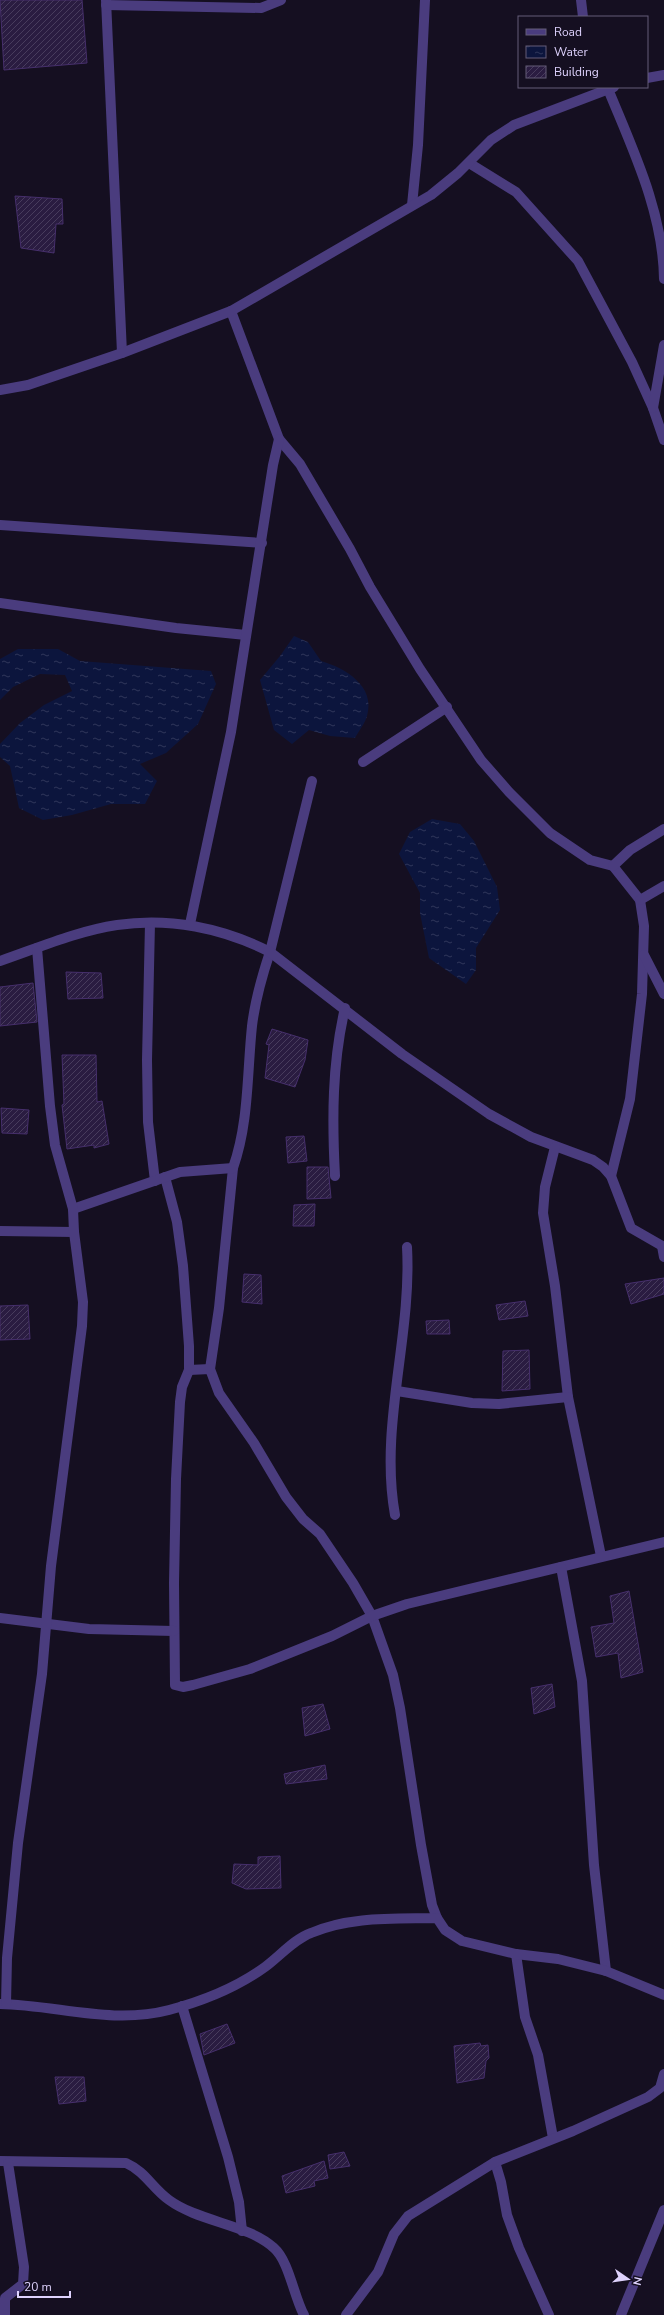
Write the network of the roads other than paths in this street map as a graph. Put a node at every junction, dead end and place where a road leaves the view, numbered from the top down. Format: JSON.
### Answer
{"nodes":[{"id":1,"x":281,"y":0,"type":"edge"},
{"id":2,"x":425,"y":0,"type":"edge"},
{"id":3,"x":581,"y":0,"type":"edge"},
{"id":4,"x":106,"y":3,"type":"edge"},
{"id":5,"x":583,"y":16,"type":"edge"},
{"id":6,"x":664,"y":75,"type":"edge"},
{"id":7,"x":648,"y":78,"type":"edge"},
{"id":8,"x":611,"y":88,"type":"edge"},
{"id":9,"x":597,"y":89,"type":"edge"},
{"id":10,"x":469,"y":162,"type":"junction"},
{"id":11,"x":412,"y":205,"type":"junction"},
{"id":12,"x":664,"y":279,"type":"edge"},
{"id":13,"x":231,"y":311,"type":"junction"},
{"id":14,"x":664,"y":345,"type":"edge"},
{"id":15,"x":122,"y":353,"type":"junction"},
{"id":16,"x":0,"y":390,"type":"edge"},
{"id":17,"x":653,"y":408,"type":"junction"},
{"id":18,"x":279,"y":439,"type":"junction"},
{"id":19,"x":664,"y":440,"type":"edge"},
{"id":20,"x":0,"y":525,"type":"edge"},
{"id":21,"x":262,"y":543,"type":"junction"},
{"id":22,"x":0,"y":603,"type":"edge"},
{"id":23,"x":246,"y":636,"type":"junction"},
{"id":24,"x":447,"y":707,"type":"junction"},
{"id":25,"x":363,"y":762,"type":"dead end"},
{"id":26,"x":312,"y":781,"type":"dead end"},
{"id":27,"x":664,"y":829,"type":"edge"},
{"id":28,"x":613,"y":866,"type":"junction"},
{"id":29,"x":664,"y":886,"type":"edge"},
{"id":30,"x":640,"y":900,"type":"junction"},
{"id":31,"x":150,"y":923,"type":"junction"},
{"id":32,"x":190,"y":924,"type":"junction"},
{"id":33,"x":37,"y":948,"type":"junction"},
{"id":34,"x":270,"y":952,"type":"junction"},
{"id":35,"x":644,"y":955,"type":"junction"},
{"id":36,"x":0,"y":961,"type":"edge"},
{"id":37,"x":664,"y":994,"type":"edge"},
{"id":38,"x":345,"y":1008,"type":"junction"},
{"id":39,"x":555,"y":1147,"type":"junction"},
{"id":40,"x":233,"y":1168,"type":"junction"},
{"id":41,"x":335,"y":1176,"type":"dead end"},
{"id":42,"x":611,"y":1176,"type":"junction"},
{"id":43,"x":160,"y":1179,"type":"junction"},
{"id":44,"x":73,"y":1209,"type":"junction"},
{"id":45,"x":0,"y":1231,"type":"edge"},
{"id":46,"x":74,"y":1232,"type":"junction"},
{"id":47,"x":407,"y":1247,"type":"dead end"},
{"id":48,"x":663,"y":1247,"type":"edge"},
{"id":49,"x":664,"y":1257,"type":"edge"},
{"id":50,"x":210,"y":1369,"type":"junction"},
{"id":51,"x":189,"y":1370,"type":"junction"},
{"id":52,"x":397,"y":1391,"type":"junction"},
{"id":53,"x":568,"y":1397,"type":"junction"},
{"id":54,"x":395,"y":1515,"type":"dead end"},
{"id":55,"x":664,"y":1542,"type":"edge"},
{"id":56,"x":601,"y":1556,"type":"junction"},
{"id":57,"x":561,"y":1567,"type":"junction"},
{"id":58,"x":372,"y":1616,"type":"junction"},
{"id":59,"x":0,"y":1618,"type":"edge"},
{"id":60,"x":46,"y":1624,"type":"junction"},
{"id":61,"x":174,"y":1631,"type":"junction"},
{"id":62,"x":437,"y":1918,"type":"junction"},
{"id":63,"x":516,"y":1954,"type":"junction"},
{"id":64,"x":606,"y":1971,"type":"junction"},
{"id":65,"x":664,"y":1995,"type":"edge"},
{"id":66,"x":3,"y":2004,"type":"edge"},
{"id":67,"x":182,"y":2006,"type":"junction"},
{"id":68,"x":664,"y":2074,"type":"edge"},
{"id":69,"x":553,"y":2138,"type":"junction"},
{"id":70,"x":4,"y":2162,"type":"edge"},
{"id":71,"x":495,"y":2162,"type":"junction"},
{"id":72,"x":664,"y":2210,"type":"edge"},
{"id":73,"x":242,"y":2231,"type":"junction"},
{"id":74,"x":5,"y":2315,"type":"edge"},
{"id":75,"x":304,"y":2315,"type":"edge"},
{"id":76,"x":346,"y":2315,"type":"edge"},
{"id":77,"x":549,"y":2315,"type":"edge"},
{"id":78,"x":621,"y":2315,"type":"edge"}],
"edges":[{"from":1,"to":4,"type":"street"},
{"from":2,"to":11,"type":"street"},
{"from":3,"to":5,"type":"street"},
{"from":4,"to":15,"type":"street"},
{"from":6,"to":7,"type":"street"},
{"from":8,"to":9,"type":"street"},
{"from":8,"to":12,"type":"street"},
{"from":9,"to":10,"type":"street"},
{"from":10,"to":11,"type":"street"},
{"from":10,"to":17,"type":"street"},
{"from":11,"to":13,"type":"street"},
{"from":13,"to":15,"type":"street"},
{"from":13,"to":18,"type":"street"},
{"from":14,"to":17,"type":"street"},
{"from":15,"to":16,"type":"street"},
{"from":17,"to":19,"type":"street"},
{"from":18,"to":21,"type":"street"},
{"from":18,"to":24,"type":"street"},
{"from":20,"to":21,"type":"street"},
{"from":21,"to":23,"type":"street"},
{"from":22,"to":23,"type":"street"},
{"from":23,"to":32,"type":"street"},
{"from":24,"to":25,"type":"street"},
{"from":24,"to":28,"type":"street"},
{"from":26,"to":34,"type":"street"},
{"from":27,"to":28,"type":"street"},
{"from":28,"to":30,"type":"street"},
{"from":29,"to":30,"type":"street"},
{"from":30,"to":35,"type":"street"},
{"from":31,"to":32,"type":"street"},
{"from":31,"to":33,"type":"street"},
{"from":31,"to":43,"type":"street"},
{"from":32,"to":34,"type":"street"},
{"from":33,"to":36,"type":"street"},
{"from":33,"to":44,"type":"street"},
{"from":34,"to":38,"type":"street"},
{"from":34,"to":40,"type":"street"},
{"from":35,"to":37,"type":"street"},
{"from":35,"to":42,"type":"street"},
{"from":38,"to":39,"type":"street"},
{"from":38,"to":41,"type":"street"},
{"from":39,"to":42,"type":"street"},
{"from":39,"to":53,"type":"street"},
{"from":40,"to":43,"type":"street"},
{"from":40,"to":50,"type":"street"},
{"from":42,"to":48,"type":"street"},
{"from":43,"to":44,"type":"street"},
{"from":43,"to":51,"type":"street"},
{"from":44,"to":46,"type":"street"},
{"from":45,"to":46,"type":"street"},
{"from":46,"to":60,"type":"street"},
{"from":47,"to":52,"type":"street"},
{"from":48,"to":49,"type":"street"},
{"from":50,"to":51,"type":"street"},
{"from":50,"to":58,"type":"street"},
{"from":51,"to":61,"type":"street"},
{"from":52,"to":53,"type":"street"},
{"from":52,"to":54,"type":"street"},
{"from":53,"to":56,"type":"street"},
{"from":55,"to":56,"type":"street"},
{"from":56,"to":57,"type":"street"},
{"from":57,"to":58,"type":"street"},
{"from":57,"to":64,"type":"street"},
{"from":58,"to":61,"type":"street"},
{"from":58,"to":62,"type":"street"},
{"from":59,"to":60,"type":"street"},
{"from":60,"to":61,"type":"street"},
{"from":60,"to":66,"type":"street"},
{"from":62,"to":63,"type":"street"},
{"from":62,"to":67,"type":"street"},
{"from":63,"to":64,"type":"street"},
{"from":63,"to":69,"type":"street"},
{"from":64,"to":65,"type":"street"},
{"from":66,"to":67,"type":"street"},
{"from":67,"to":73,"type":"street"},
{"from":68,"to":69,"type":"street"},
{"from":69,"to":71,"type":"street"},
{"from":70,"to":73,"type":"street"},
{"from":70,"to":74,"type":"street"},
{"from":71,"to":76,"type":"street"},
{"from":71,"to":77,"type":"street"},
{"from":72,"to":78,"type":"street"},
{"from":73,"to":75,"type":"street"}]}
